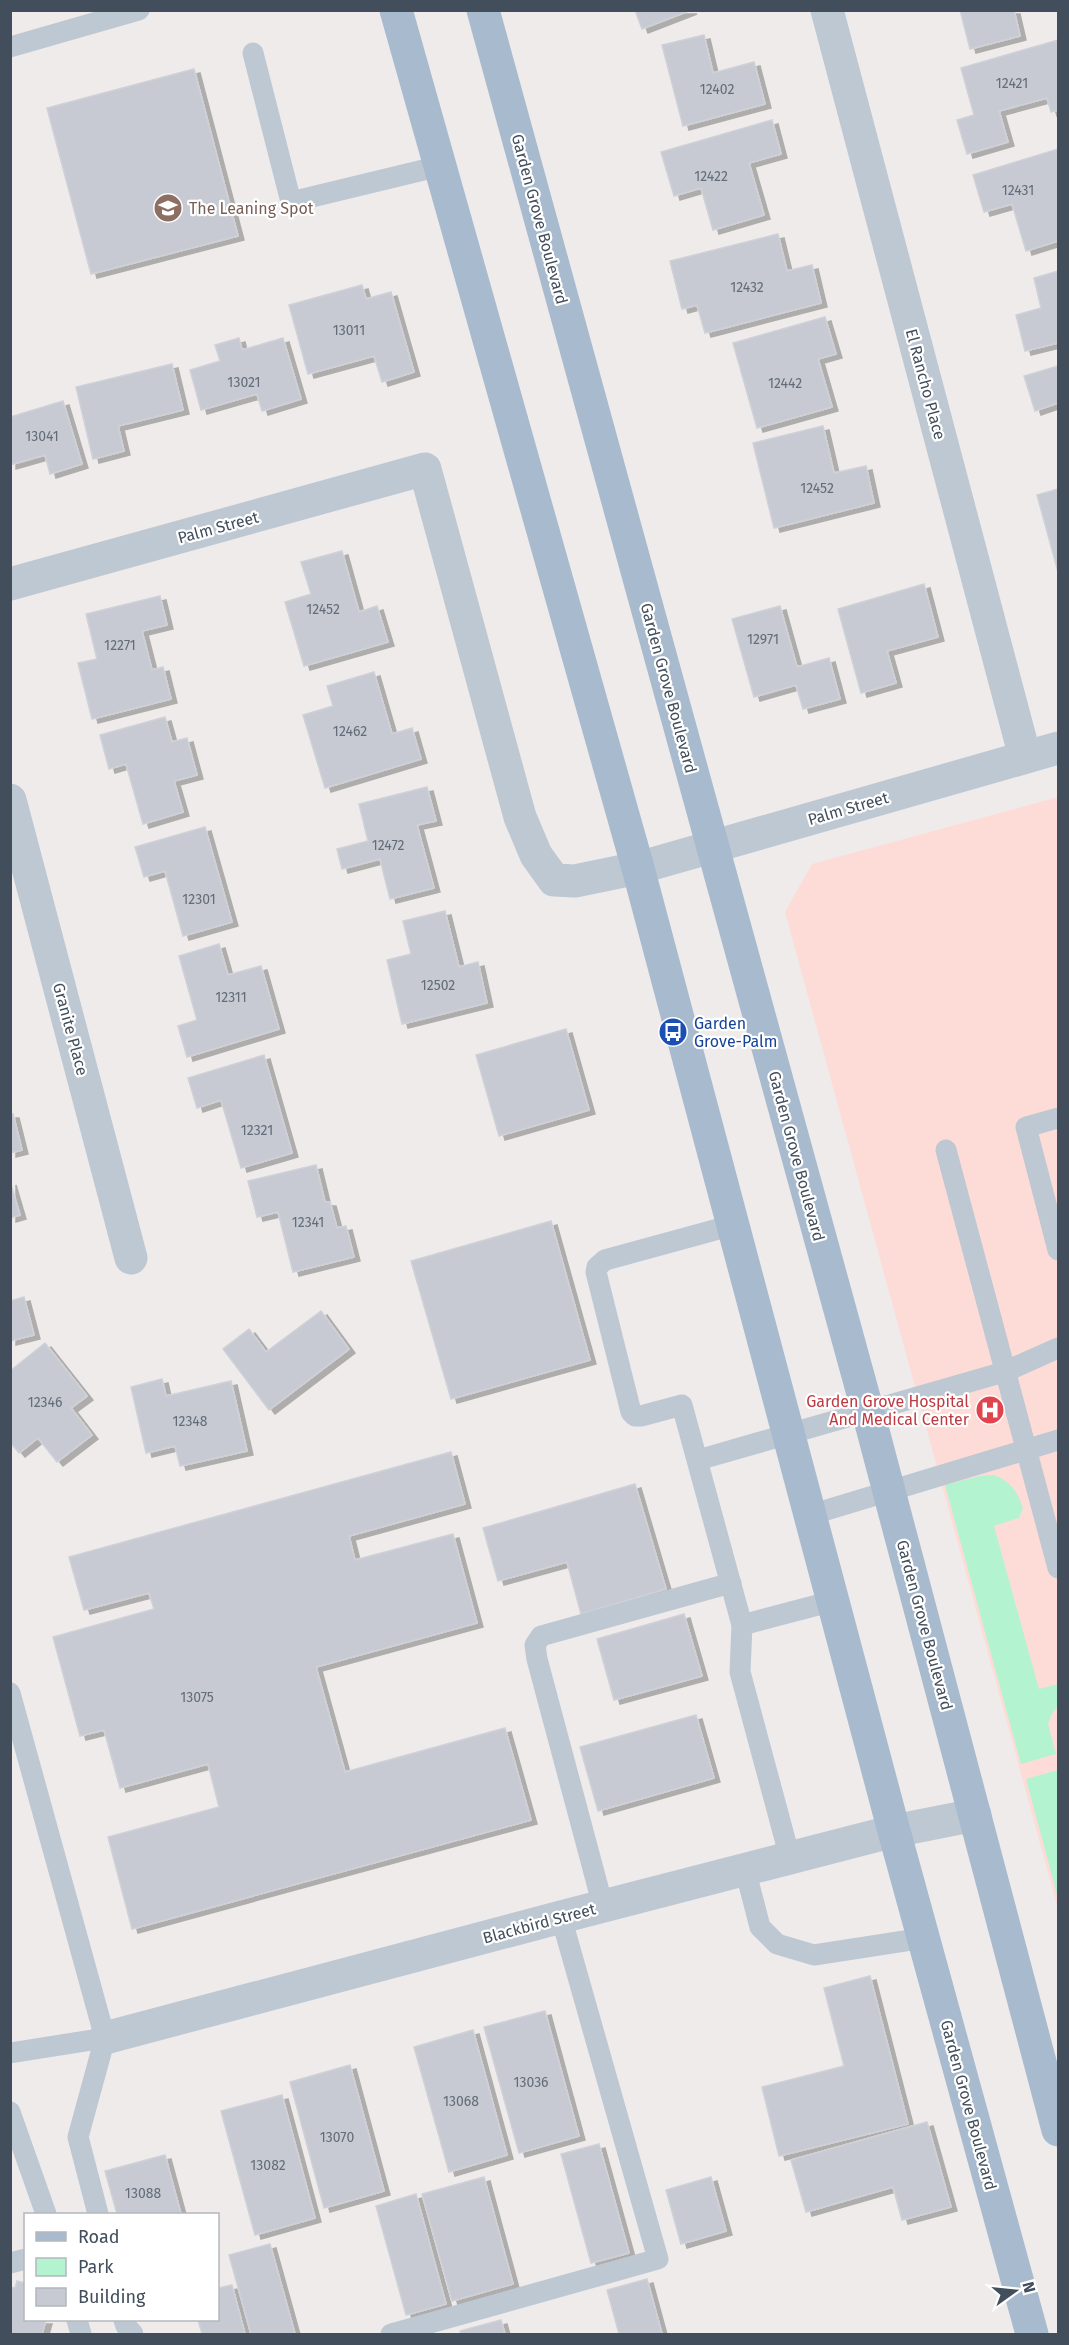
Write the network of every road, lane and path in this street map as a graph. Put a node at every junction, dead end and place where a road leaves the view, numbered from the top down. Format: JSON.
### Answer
{"nodes":[{"id":1,"x":139,"y":10,"type":"edge"},
{"id":2,"x":396,"y":10,"type":"edge"},
{"id":3,"x":483,"y":10,"type":"edge"},
{"id":4,"x":827,"y":10,"type":"edge"},
{"id":5,"x":10,"y":47,"type":"edge"},
{"id":6,"x":254,"y":53,"type":"dead end"},
{"id":7,"x":441,"y":166,"type":"junction"},
{"id":8,"x":10,"y":584,"type":"edge"},
{"id":9,"x":1059,"y":748,"type":"edge"},
{"id":10,"x":1025,"y":758,"type":"junction"},
{"id":11,"x":10,"y":800,"type":"edge"},
{"id":12,"x":712,"y":847,"type":"junction"},
{"id":13,"x":638,"y":868,"type":"junction"},
{"id":14,"x":1059,"y":1118,"type":"edge"},
{"id":15,"x":946,"y":1150,"type":"dead end"},
{"id":16,"x":733,"y":1225,"type":"junction"},
{"id":17,"x":1059,"y":1250,"type":"edge"},
{"id":18,"x":131,"y":1258,"type":"dead end"},
{"id":19,"x":1059,"y":1348,"type":"edge"},
{"id":20,"x":1004,"y":1372,"type":"junction"},
{"id":21,"x":868,"y":1412,"type":"junction"},
{"id":22,"x":788,"y":1435,"type":"junction"},
{"id":23,"x":1059,"y":1440,"type":"edge"},
{"id":24,"x":1026,"y":1450,"type":"junction"},
{"id":25,"x":698,"y":1460,"type":"junction"},
{"id":26,"x":889,"y":1491,"type":"junction"},
{"id":27,"x":810,"y":1515,"type":"junction"},
{"id":28,"x":1059,"y":1568,"type":"edge"},
{"id":29,"x":731,"y":1583,"type":"junction"},
{"id":30,"x":833,"y":1601,"type":"junction"},
{"id":31,"x":742,"y":1625,"type":"junction"},
{"id":32,"x":10,"y":1693,"type":"edge"},
{"id":33,"x":975,"y":1815,"type":"junction"},
{"id":34,"x":894,"y":1831,"type":"junction"},
{"id":35,"x":790,"y":1858,"type":"junction"},
{"id":36,"x":745,"y":1869,"type":"junction"},
{"id":37,"x":603,"y":1906,"type":"junction"},
{"id":38,"x":561,"y":1917,"type":"junction"},
{"id":39,"x":924,"y":1938,"type":"junction"},
{"id":40,"x":105,"y":2038,"type":"junction"},
{"id":41,"x":10,"y":2053,"type":"edge"},
{"id":42,"x":10,"y":2112,"type":"edge"},
{"id":43,"x":1059,"y":2130,"type":"edge"},
{"id":44,"x":46,"y":2213,"type":"edge"},
{"id":45,"x":98,"y":2213,"type":"edge"},
{"id":46,"x":125,"y":2321,"type":"edge"},
{"id":47,"x":133,"y":2334,"type":"edge"},
{"id":48,"x":391,"y":2334,"type":"edge"},
{"id":49,"x":1032,"y":2334,"type":"edge"}],
"edges":[{"from":1,"to":5,"type":"lane"},
{"from":2,"to":7,"type":"main road","name":"Garden Grove Boulevard"},
{"from":3,"to":12,"type":"main road","name":"Garden Grove Boulevard"},
{"from":4,"to":10,"type":"street","name":"El Rancho Place"},
{"from":6,"to":7,"type":"lane"},
{"from":7,"to":13,"type":"main road","name":"Garden Grove Boulevard"},
{"from":8,"to":13,"type":"street","name":"Palm Street"},
{"from":9,"to":10,"type":"street","name":"Palm Street"},
{"from":10,"to":12,"type":"street","name":"Palm Street"},
{"from":11,"to":18,"type":"street","name":"Granite Place"},
{"from":12,"to":13,"type":"street","name":"Palm Street"},
{"from":12,"to":21,"type":"main road","name":"Garden Grove Boulevard"},
{"from":13,"to":16,"type":"main road","name":"Garden Grove Boulevard"},
{"from":14,"to":17,"type":"lane"},
{"from":15,"to":20,"type":"lane"},
{"from":16,"to":22,"type":"main road","name":"Garden Grove Boulevard"},
{"from":16,"to":25,"type":"lane"},
{"from":19,"to":20,"type":"lane"},
{"from":20,"to":21,"type":"lane"},
{"from":20,"to":24,"type":"lane"},
{"from":21,"to":22,"type":"lane"},
{"from":21,"to":26,"type":"main road","name":"Garden Grove Boulevard"},
{"from":22,"to":25,"type":"lane"},
{"from":22,"to":27,"type":"main road","name":"Garden Grove Boulevard"},
{"from":23,"to":24,"type":"lane"},
{"from":24,"to":26,"type":"lane"},
{"from":24,"to":28,"type":"lane"},
{"from":25,"to":29,"type":"lane"},
{"from":26,"to":27,"type":"lane"},
{"from":26,"to":33,"type":"main road","name":"Garden Grove Boulevard"},
{"from":27,"to":30,"type":"main road","name":"Garden Grove Boulevard"},
{"from":29,"to":31,"type":"lane"},
{"from":29,"to":37,"type":"lane"},
{"from":30,"to":31,"type":"lane"},
{"from":30,"to":34,"type":"main road","name":"Garden Grove Boulevard"},
{"from":31,"to":35,"type":"lane"},
{"from":32,"to":40,"type":"lane"},
{"from":33,"to":34,"type":"street","name":"Blackbird Street"},
{"from":33,"to":43,"type":"main road","name":"Garden Grove Boulevard"},
{"from":34,"to":35,"type":"street","name":"Blackbird Street"},
{"from":34,"to":39,"type":"main road","name":"Garden Grove Boulevard"},
{"from":35,"to":36,"type":"street","name":"Blackbird Street"},
{"from":36,"to":37,"type":"street","name":"Blackbird Street"},
{"from":36,"to":39,"type":"lane"},
{"from":37,"to":38,"type":"street","name":"Blackbird Street"},
{"from":38,"to":40,"type":"street","name":"Blackbird Street"},
{"from":38,"to":48,"type":"lane"},
{"from":39,"to":49,"type":"main road","name":"Garden Grove Boulevard"},
{"from":40,"to":41,"type":"lane"},
{"from":40,"to":45,"type":"lane"},
{"from":42,"to":44,"type":"lane"},
{"from":46,"to":47,"type":"lane"}]}
